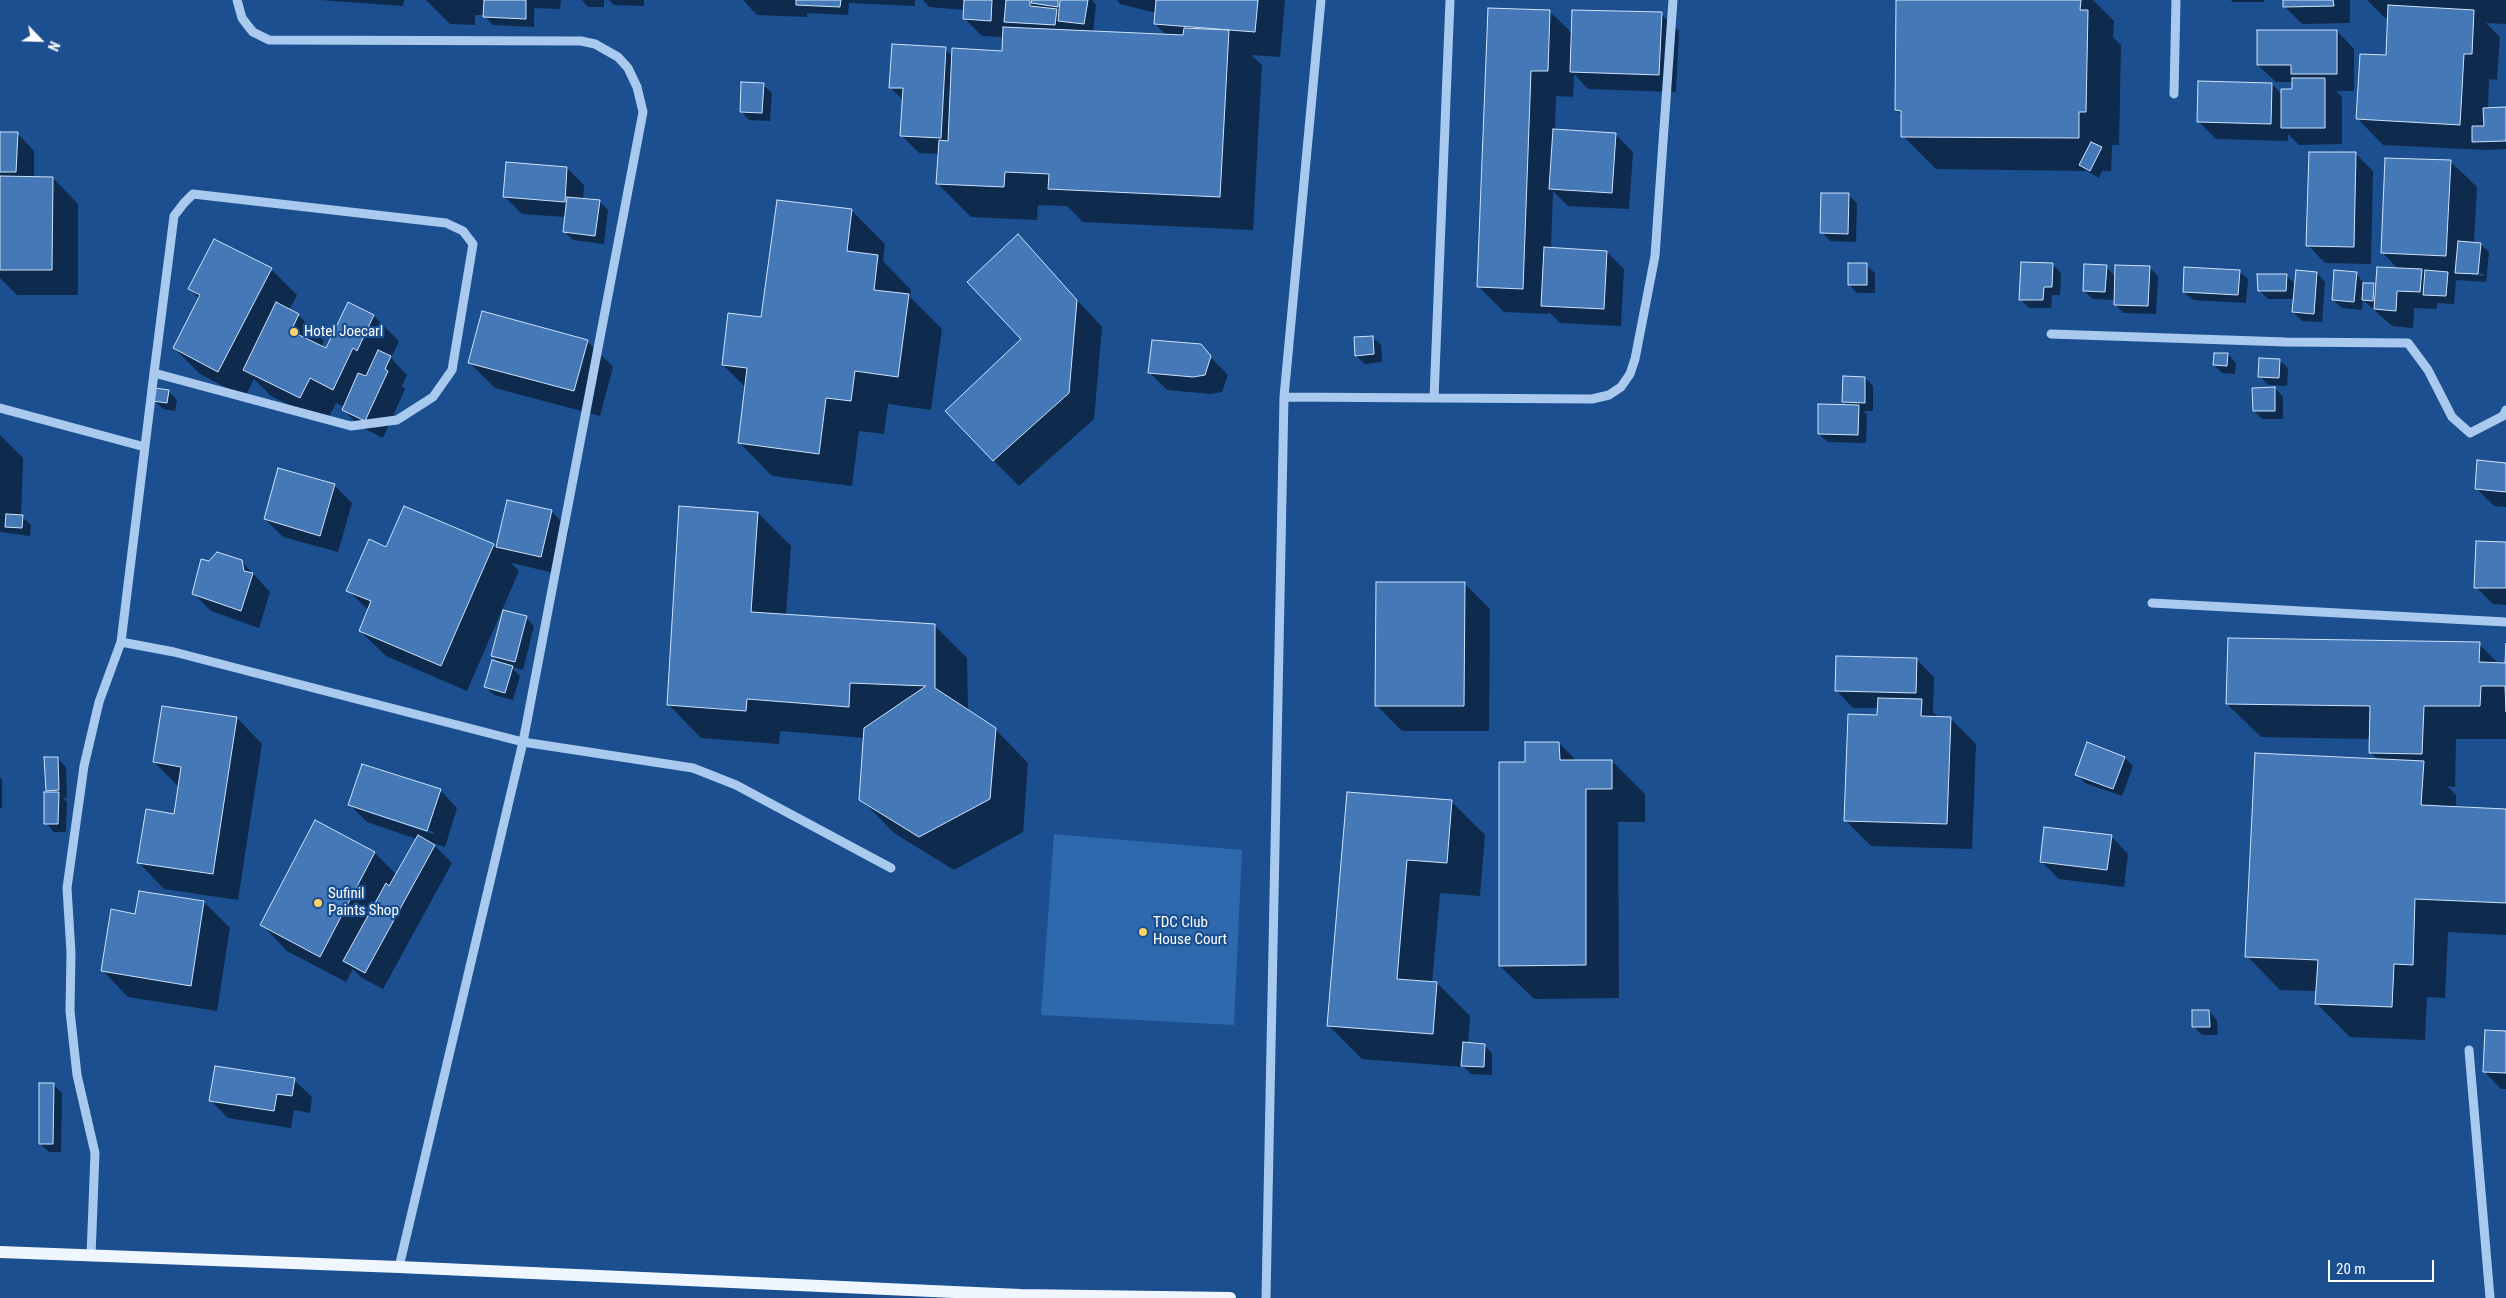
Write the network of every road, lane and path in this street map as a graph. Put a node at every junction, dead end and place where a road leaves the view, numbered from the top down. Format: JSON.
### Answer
{"nodes":[{"id":1,"x":237,"y":0,"type":"edge"},
{"id":2,"x":1321,"y":0,"type":"edge"},
{"id":3,"x":1450,"y":0,"type":"edge"},
{"id":4,"x":1672,"y":0,"type":"edge"},
{"id":5,"x":2176,"y":0,"type":"edge"},
{"id":6,"x":2174,"y":94,"type":"dead end"},
{"id":7,"x":2051,"y":334,"type":"dead end"},
{"id":8,"x":154,"y":373,"type":"junction"},
{"id":9,"x":1284,"y":398,"type":"junction"},
{"id":10,"x":1434,"y":398,"type":"junction"},
{"id":11,"x":0,"y":408,"type":"edge"},
{"id":12,"x":2506,"y":410,"type":"edge"},
{"id":13,"x":145,"y":447,"type":"junction"},
{"id":14,"x":2152,"y":603,"type":"dead end"},
{"id":15,"x":2506,"y":622,"type":"edge"},
{"id":16,"x":121,"y":642,"type":"junction"},
{"id":17,"x":523,"y":742,"type":"junction"},
{"id":18,"x":891,"y":868,"type":"dead end"},
{"id":19,"x":2469,"y":1050,"type":"dead end"},
{"id":20,"x":0,"y":1252,"type":"edge"},
{"id":21,"x":91,"y":1256,"type":"junction"},
{"id":22,"x":399,"y":1267,"type":"junction"},
{"id":23,"x":1230,"y":1298,"type":"edge"},
{"id":24,"x":1266,"y":1298,"type":"edge"},
{"id":25,"x":2490,"y":1298,"type":"edge"}],
"edges":[{"from":1,"to":17,"type":"street"},
{"from":2,"to":9,"type":"street"},
{"from":3,"to":10,"type":"street"},
{"from":4,"to":10,"type":"street"},
{"from":5,"to":6,"type":"street"},
{"from":7,"to":12,"type":"street"},
{"from":8,"to":8,"type":"street"},
{"from":8,"to":13,"type":"street"},
{"from":9,"to":10,"type":"street"},
{"from":9,"to":24,"type":"street"},
{"from":11,"to":13,"type":"street"},
{"from":13,"to":16,"type":"street"},
{"from":14,"to":15,"type":"street"},
{"from":16,"to":17,"type":"street"},
{"from":16,"to":21,"type":"street"},
{"from":17,"to":18,"type":"street"},
{"from":17,"to":22,"type":"street"},
{"from":19,"to":25,"type":"street"},
{"from":20,"to":21,"type":"main road"},
{"from":21,"to":22,"type":"main road"},
{"from":22,"to":23,"type":"main road"}]}
